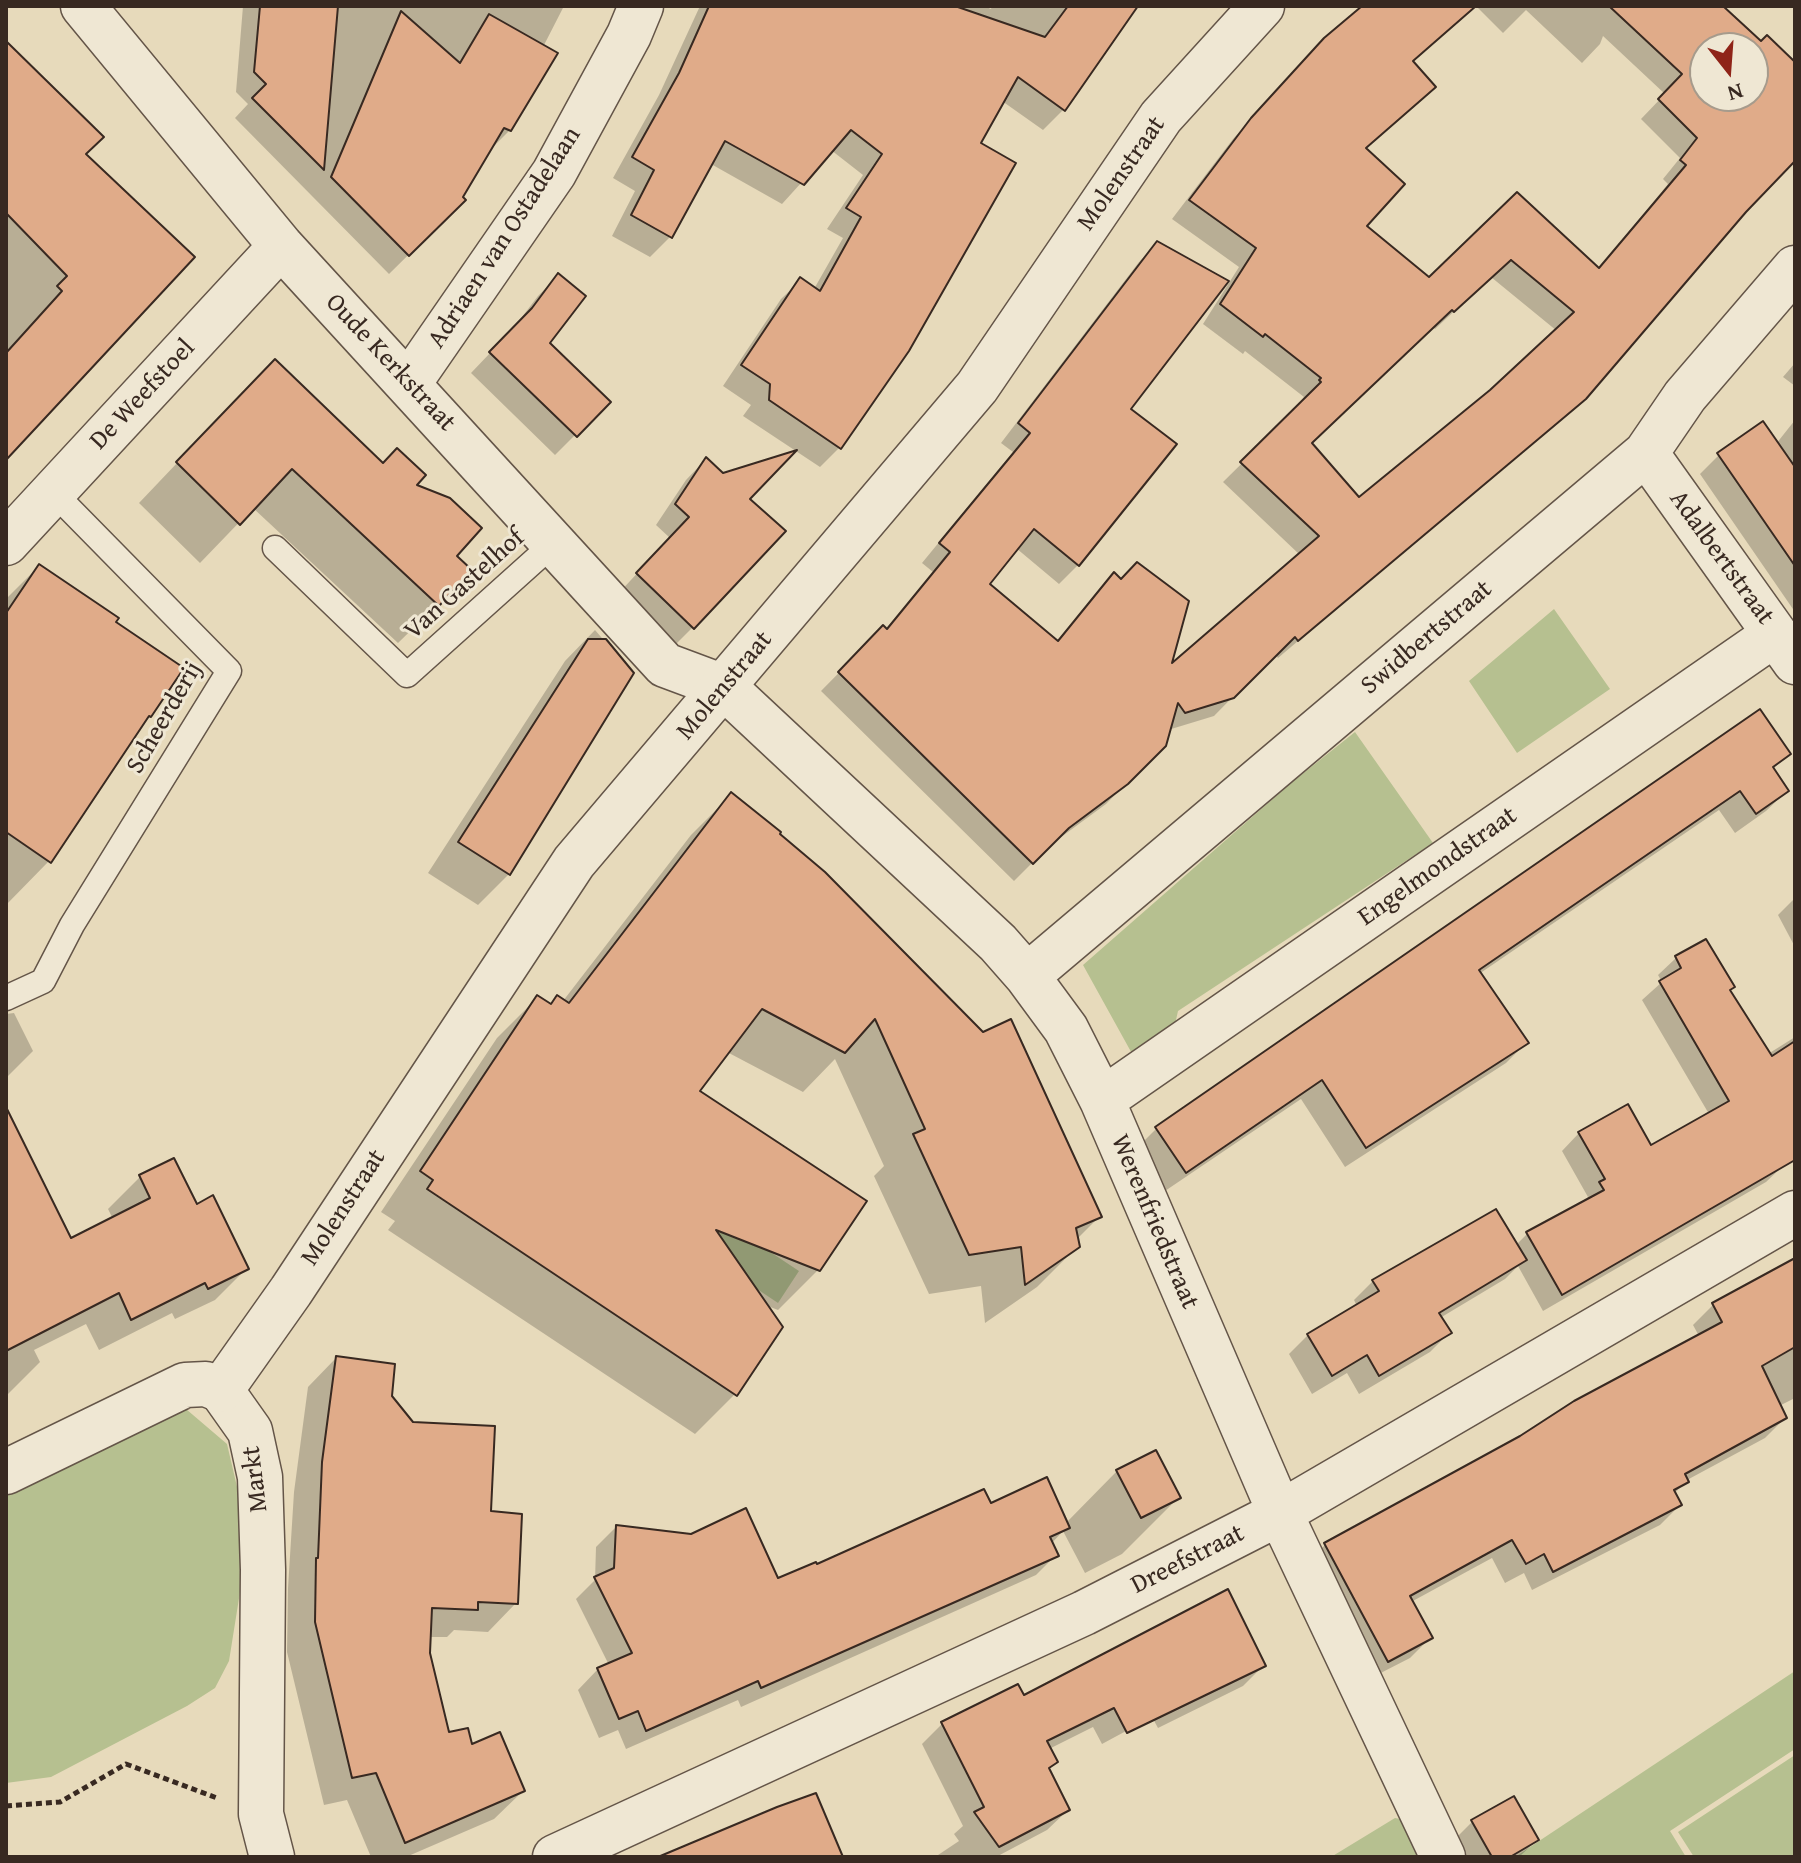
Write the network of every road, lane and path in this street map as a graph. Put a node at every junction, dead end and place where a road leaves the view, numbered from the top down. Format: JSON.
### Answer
{"nodes":[{"id":1,"x":83,"y":6,"type":"edge"},
{"id":2,"x":641,"y":6,"type":"edge"},
{"id":3,"x":1262,"y":6,"type":"edge"},
{"id":4,"x":281,"y":246,"type":"junction"},
{"id":5,"x":1795,"y":268,"type":"edge"},
{"id":6,"x":409,"y":383,"type":"junction"},
{"id":7,"x":1646,"y":453,"type":"junction"},
{"id":8,"x":53,"y":492,"type":"junction"},
{"id":9,"x":6,"y":543,"type":"edge"},
{"id":10,"x":554,"y":543,"type":"junction"},
{"id":11,"x":275,"y":548,"type":"dead end"},
{"id":12,"x":1785,"y":648,"type":"edge"},
{"id":13,"x":724,"y":687,"type":"junction"},
{"id":14,"x":1027,"y":976,"type":"junction"},
{"id":15,"x":6,"y":998,"type":"edge"},
{"id":16,"x":1102,"y":1100,"type":"junction"},
{"id":17,"x":1795,"y":1213,"type":"edge"},
{"id":18,"x":221,"y":1390,"type":"junction"},
{"id":19,"x":6,"y":1472,"type":"edge"},
{"id":20,"x":1280,"y":1513,"type":"junction"},
{"id":21,"x":6,"y":1806,"type":"edge"},
{"id":22,"x":261,"y":1814,"type":"junction"},
{"id":23,"x":272,"y":1857,"type":"edge"},
{"id":24,"x":555,"y":1857,"type":"edge"},
{"id":25,"x":1443,"y":1857,"type":"edge"}],
"edges":[{"from":1,"to":4,"type":"street","name":"Oude Kerkstraat"},
{"from":2,"to":6,"type":"street","name":"Adriaen van Ostadelaan"},
{"from":3,"to":13,"type":"street","name":"Molenstraat"},
{"from":4,"to":6,"type":"street","name":"Oude Kerkstraat"},
{"from":4,"to":8,"type":"street","name":"De Weefstoel"},
{"from":5,"to":7,"type":"street","name":"Swidbertstraat"},
{"from":6,"to":10,"type":"street","name":"Oude Kerkstraat"},
{"from":7,"to":12,"type":"street","name":"Adalbertstraat"},
{"from":7,"to":14,"type":"street","name":"Swidbertstraat"},
{"from":8,"to":9,"type":"street","name":"De Weefstoel"},
{"from":8,"to":15,"type":"lane","name":"Scheerderij"},
{"from":10,"to":11,"type":"lane","name":"Van Gastelhof"},
{"from":10,"to":13,"type":"street","name":"Oude Kerkstraat"},
{"from":12,"to":16,"type":"street","name":"Engelmondstraat"},
{"from":13,"to":14,"type":"street","name":"Werenfriedstraat"},
{"from":13,"to":18,"type":"street","name":"Molenstraat"},
{"from":14,"to":16,"type":"street","name":"Werenfriedstraat"},
{"from":16,"to":20,"type":"street","name":"Werenfriedstraat"},
{"from":17,"to":20,"type":"street","name":"Dreefstraat"},
{"from":18,"to":19,"type":"street"},
{"from":18,"to":22,"type":"street","name":"Markt"},
{"from":20,"to":24,"type":"street","name":"Dreefstraat"},
{"from":20,"to":25,"type":"street","name":"Werenfriedstraat"},
{"from":21,"to":22,"type":"path"},
{"from":22,"to":23,"type":"street","name":"Markt"}]}
